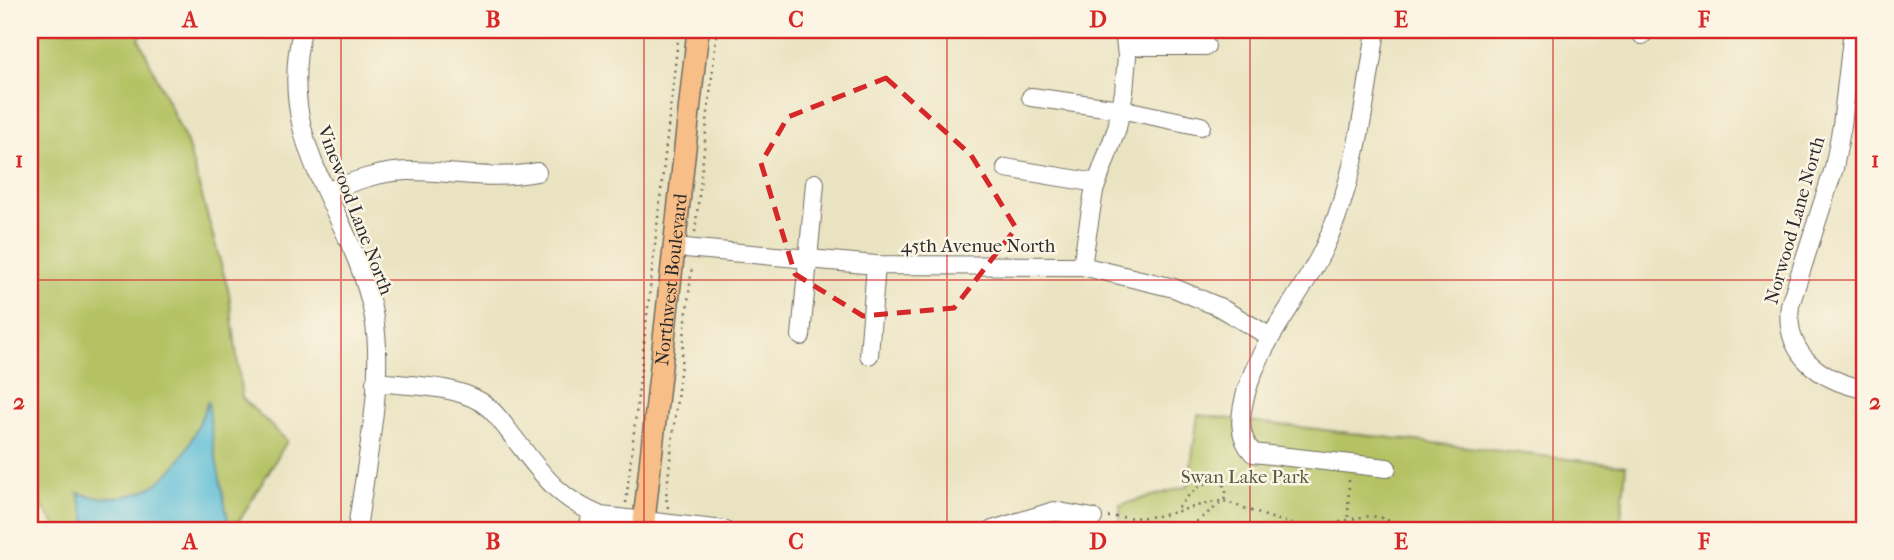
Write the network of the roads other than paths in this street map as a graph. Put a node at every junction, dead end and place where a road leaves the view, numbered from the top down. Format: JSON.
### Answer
{"nodes":[{"id":1,"x":302,"y":30,"type":"edge"},
{"id":2,"x":698,"y":30,"type":"edge"},
{"id":3,"x":1376,"y":30,"type":"edge"},
{"id":4,"x":1853,"y":30,"type":"edge"},
{"id":5,"x":1125,"y":38,"type":"edge"},
{"id":6,"x":1206,"y":46,"type":"dead end"},
{"id":7,"x":1031,"y":97,"type":"dead end"},
{"id":8,"x":1120,"y":109,"type":"junction"},
{"id":9,"x":1201,"y":126,"type":"dead end"},
{"id":10,"x":1006,"y":168,"type":"dead end"},
{"id":11,"x":537,"y":172,"type":"dead end"},
{"id":12,"x":815,"y":183,"type":"dead end"},
{"id":13,"x":1097,"y":183,"type":"junction"},
{"id":14,"x":326,"y":192,"type":"junction"},
{"id":15,"x":674,"y":247,"type":"junction"},
{"id":16,"x":808,"y":260,"type":"junction"},
{"id":17,"x":876,"y":265,"type":"junction"},
{"id":18,"x":1082,"y":267,"type":"junction"},
{"id":19,"x":1269,"y":336,"type":"junction"},
{"id":20,"x":801,"y":337,"type":"dead end"},
{"id":21,"x":869,"y":355,"type":"dead end"},
{"id":22,"x":375,"y":382,"type":"junction"},
{"id":23,"x":1864,"y":389,"type":"edge"},
{"id":24,"x":1387,"y":468,"type":"dead end"},
{"id":25,"x":592,"y":512,"type":"junction"},
{"id":26,"x":1093,"y":517,"type":"road end"},
{"id":27,"x":643,"y":526,"type":"edge"},
{"id":28,"x":357,"y":530,"type":"edge"},
{"id":29,"x":588,"y":530,"type":"edge"},
{"id":30,"x":724,"y":530,"type":"edge"},
{"id":31,"x":992,"y":530,"type":"edge"}],
"edges":[{"from":1,"to":14,"type":"street","name":"Vinewood Lane North"},
{"from":2,"to":15,"type":"main road","name":"Northwest Boulevard"},
{"from":3,"to":19,"type":"street"},
{"from":4,"to":23,"type":"street","name":"Norwood Lane North"},
{"from":5,"to":6,"type":"street"},
{"from":5,"to":8,"type":"street"},
{"from":7,"to":8,"type":"street"},
{"from":8,"to":9,"type":"street"},
{"from":8,"to":13,"type":"street"},
{"from":10,"to":13,"type":"street"},
{"from":11,"to":14,"type":"street"},
{"from":12,"to":16,"type":"street"},
{"from":13,"to":18,"type":"street"},
{"from":14,"to":22,"type":"street","name":"Vinewood Lane North"},
{"from":15,"to":16,"type":"street","name":"45th Avenue North"},
{"from":15,"to":27,"type":"main road","name":"Northwest Boulevard"},
{"from":16,"to":17,"type":"street","name":"45th Avenue North"},
{"from":16,"to":20,"type":"street"},
{"from":17,"to":18,"type":"street","name":"45th Avenue North"},
{"from":17,"to":21,"type":"street"},
{"from":18,"to":19,"type":"street","name":"45th Avenue North"},
{"from":19,"to":24,"type":"street"},
{"from":22,"to":25,"type":"street"},
{"from":22,"to":28,"type":"street","name":"Vinewood Lane North"},
{"from":25,"to":27,"type":"street"},
{"from":25,"to":29,"type":"street"},
{"from":26,"to":31,"type":"street"},
{"from":27,"to":30,"type":"street"}]}
